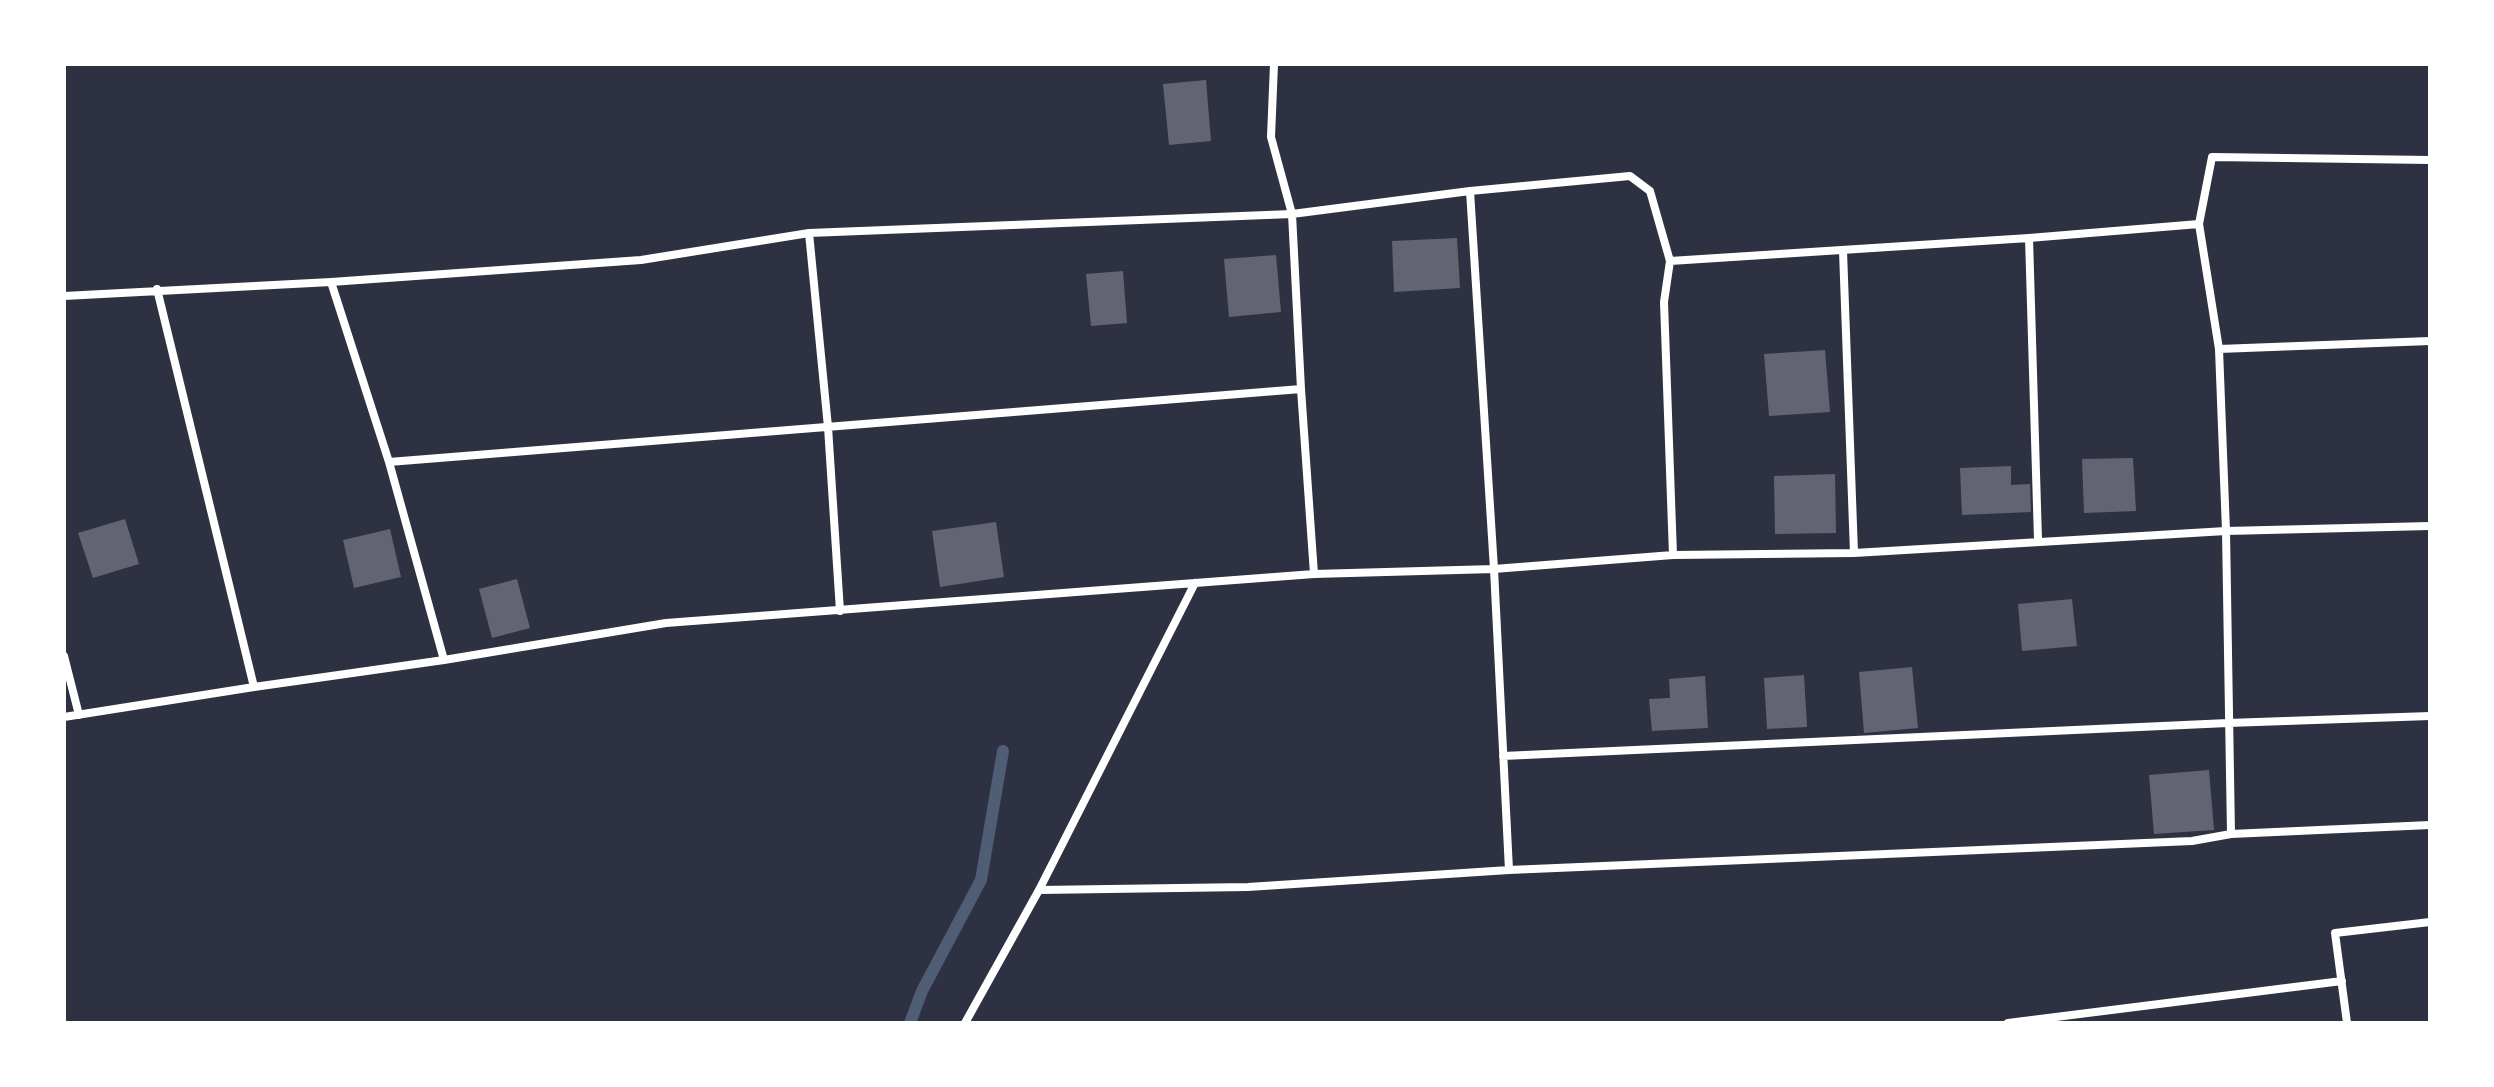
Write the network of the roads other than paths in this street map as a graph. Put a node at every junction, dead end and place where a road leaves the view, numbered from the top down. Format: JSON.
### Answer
{"nodes":[{"id":1,"x":1274,"y":64,"type":"edge"},
{"id":2,"x":2430,"y":160,"type":"edge"},
{"id":3,"x":1470,"y":191,"type":"junction"},
{"id":4,"x":1292,"y":214,"type":"junction"},
{"id":5,"x":2199,"y":224,"type":"junction"},
{"id":6,"x":809,"y":233,"type":"junction"},
{"id":7,"x":2029,"y":238,"type":"junction"},
{"id":8,"x":1843,"y":251,"type":"junction"},
{"id":9,"x":1670,"y":261,"type":"junction"},
{"id":10,"x":331,"y":282,"type":"junction"},
{"id":11,"x":157,"y":289,"type":"junction"},
{"id":12,"x":64,"y":296,"type":"edge"},
{"id":13,"x":2430,"y":341,"type":"edge"},
{"id":14,"x":2219,"y":349,"type":"junction"},
{"id":15,"x":1301,"y":389,"type":"junction"},
{"id":16,"x":828,"y":427,"type":"junction"},
{"id":17,"x":389,"y":462,"type":"junction"},
{"id":18,"x":2430,"y":526,"type":"edge"},
{"id":19,"x":2226,"y":531,"type":"junction"},
{"id":20,"x":2038,"y":540,"type":"junction"},
{"id":21,"x":1854,"y":553,"type":"junction"},
{"id":22,"x":1673,"y":555,"type":"junction"},
{"id":23,"x":1494,"y":569,"type":"junction"},
{"id":24,"x":1314,"y":574,"type":"junction"},
{"id":25,"x":1195,"y":583,"type":"junction"},
{"id":26,"x":840,"y":611,"type":"junction"},
{"id":27,"x":64,"y":656,"type":"edge"},
{"id":28,"x":444,"y":660,"type":"junction"},
{"id":29,"x":254,"y":687,"type":"junction"},
{"id":30,"x":79,"y":715,"type":"junction"},
{"id":31,"x":2430,"y":716,"type":"edge"},
{"id":32,"x":64,"y":717,"type":"edge"},
{"id":33,"x":2228,"y":723,"type":"junction"},
{"id":34,"x":1503,"y":756,"type":"junction"},
{"id":35,"x":2430,"y":825,"type":"edge"},
{"id":36,"x":2231,"y":834,"type":"junction"},
{"id":37,"x":1509,"y":870,"type":"junction"},
{"id":38,"x":1039,"y":890,"type":"junction"},
{"id":39,"x":2430,"y":922,"type":"edge"},
{"id":40,"x":2342,"y":981,"type":"junction"},
{"id":41,"x":965,"y":1023,"type":"edge"},
{"id":42,"x":2008,"y":1023,"type":"edge"},
{"id":43,"x":2347,"y":1023,"type":"edge"}],
"edges":[{"from":1,"to":4,"type":"street"},
{"from":2,"to":5,"type":"street"},
{"from":3,"to":4,"type":"street"},
{"from":3,"to":9,"type":"street"},
{"from":3,"to":23,"type":"street"},
{"from":4,"to":6,"type":"street"},
{"from":4,"to":15,"type":"street"},
{"from":5,"to":7,"type":"street"},
{"from":5,"to":14,"type":"street"},
{"from":6,"to":10,"type":"street"},
{"from":6,"to":16,"type":"street"},
{"from":7,"to":8,"type":"street"},
{"from":7,"to":20,"type":"street"},
{"from":8,"to":9,"type":"street"},
{"from":8,"to":21,"type":"street"},
{"from":9,"to":22,"type":"street"},
{"from":10,"to":11,"type":"street"},
{"from":10,"to":17,"type":"street"},
{"from":11,"to":12,"type":"street"},
{"from":11,"to":29,"type":"street"},
{"from":13,"to":14,"type":"street"},
{"from":14,"to":19,"type":"street"},
{"from":15,"to":16,"type":"street"},
{"from":15,"to":24,"type":"street"},
{"from":16,"to":17,"type":"street"},
{"from":16,"to":26,"type":"street"},
{"from":17,"to":28,"type":"street"},
{"from":18,"to":19,"type":"street"},
{"from":19,"to":20,"type":"street"},
{"from":19,"to":33,"type":"street"},
{"from":20,"to":21,"type":"street"},
{"from":21,"to":22,"type":"street"},
{"from":22,"to":23,"type":"street"},
{"from":23,"to":24,"type":"street"},
{"from":23,"to":34,"type":"street"},
{"from":24,"to":25,"type":"street"},
{"from":25,"to":26,"type":"street"},
{"from":25,"to":38,"type":"street"},
{"from":26,"to":28,"type":"street"},
{"from":27,"to":30,"type":"street"},
{"from":28,"to":29,"type":"street"},
{"from":29,"to":30,"type":"street"},
{"from":30,"to":32,"type":"street"},
{"from":31,"to":33,"type":"street"},
{"from":33,"to":34,"type":"street"},
{"from":33,"to":36,"type":"street"},
{"from":34,"to":37,"type":"street"},
{"from":35,"to":36,"type":"street"},
{"from":36,"to":37,"type":"street"},
{"from":37,"to":38,"type":"street"},
{"from":38,"to":41,"type":"street"},
{"from":39,"to":40,"type":"street"},
{"from":40,"to":42,"type":"street"},
{"from":40,"to":43,"type":"street"}]}
